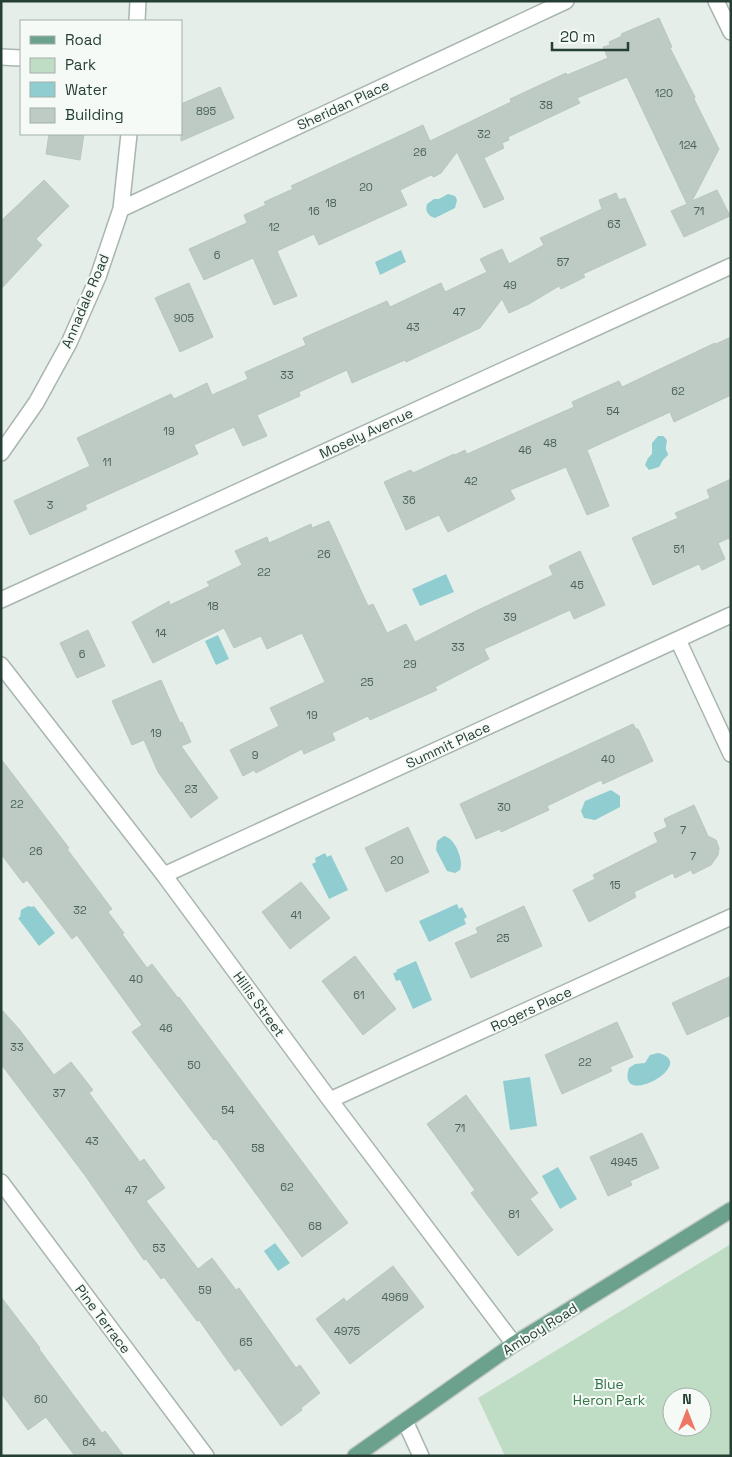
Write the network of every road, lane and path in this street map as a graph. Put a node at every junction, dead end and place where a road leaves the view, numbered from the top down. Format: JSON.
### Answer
{"nodes":[{"id":1,"x":138,"y":1,"type":"edge"},
{"id":2,"x":566,"y":1,"type":"edge"},
{"id":3,"x":716,"y":1,"type":"edge"},
{"id":4,"x":138,"y":20,"type":"edge"},
{"id":5,"x":731,"y":32,"type":"edge"},
{"id":6,"x":1,"y":57,"type":"edge"},
{"id":7,"x":20,"y":58,"type":"edge"},
{"id":8,"x":129,"y":135,"type":"edge"},
{"id":9,"x":121,"y":209,"type":"junction"},
{"id":10,"x":731,"y":266,"type":"edge"},
{"id":11,"x":1,"y":453,"type":"edge"},
{"id":12,"x":1,"y":600,"type":"edge"},
{"id":13,"x":731,"y":615,"type":"edge"},
{"id":14,"x":678,"y":640,"type":"junction"},
{"id":15,"x":1,"y":665,"type":"edge"},
{"id":16,"x":731,"y":754,"type":"edge"},
{"id":17,"x":164,"y":875,"type":"junction"},
{"id":18,"x":731,"y":917,"type":"edge"},
{"id":19,"x":330,"y":1100,"type":"junction"},
{"id":20,"x":1,"y":1182,"type":"edge"},
{"id":21,"x":731,"y":1210,"type":"edge"},
{"id":22,"x":514,"y":1344,"type":"junction"},
{"id":23,"x":405,"y":1421,"type":"junction"},
{"id":24,"x":206,"y":1456,"type":"edge"},
{"id":25,"x":355,"y":1456,"type":"edge"},
{"id":26,"x":420,"y":1456,"type":"edge"}],
"edges":[{"from":1,"to":4,"type":"street"},
{"from":2,"to":9,"type":"street","name":"Sheridan Place"},
{"from":3,"to":5,"type":"street"},
{"from":6,"to":7,"type":"street"},
{"from":8,"to":9,"type":"street","name":"Annadale Road"},
{"from":9,"to":11,"type":"street","name":"Annadale Road"},
{"from":10,"to":12,"type":"street","name":"Mosely Avenue"},
{"from":13,"to":14,"type":"street","name":"Summit Place"},
{"from":14,"to":16,"type":"street"},
{"from":14,"to":17,"type":"street","name":"Summit Place"},
{"from":15,"to":17,"type":"street","name":"Hillis Street"},
{"from":17,"to":19,"type":"street","name":"Hillis Street"},
{"from":18,"to":19,"type":"street","name":"Rogers Place"},
{"from":19,"to":22,"type":"street","name":"Hillis Street"},
{"from":20,"to":24,"type":"street","name":"Pine Terrace"},
{"from":21,"to":22,"type":"main road","name":"Amboy Road"},
{"from":22,"to":23,"type":"main road","name":"Amboy Road"},
{"from":23,"to":25,"type":"main road","name":"Amboy Road"},
{"from":23,"to":26,"type":"street"}]}
